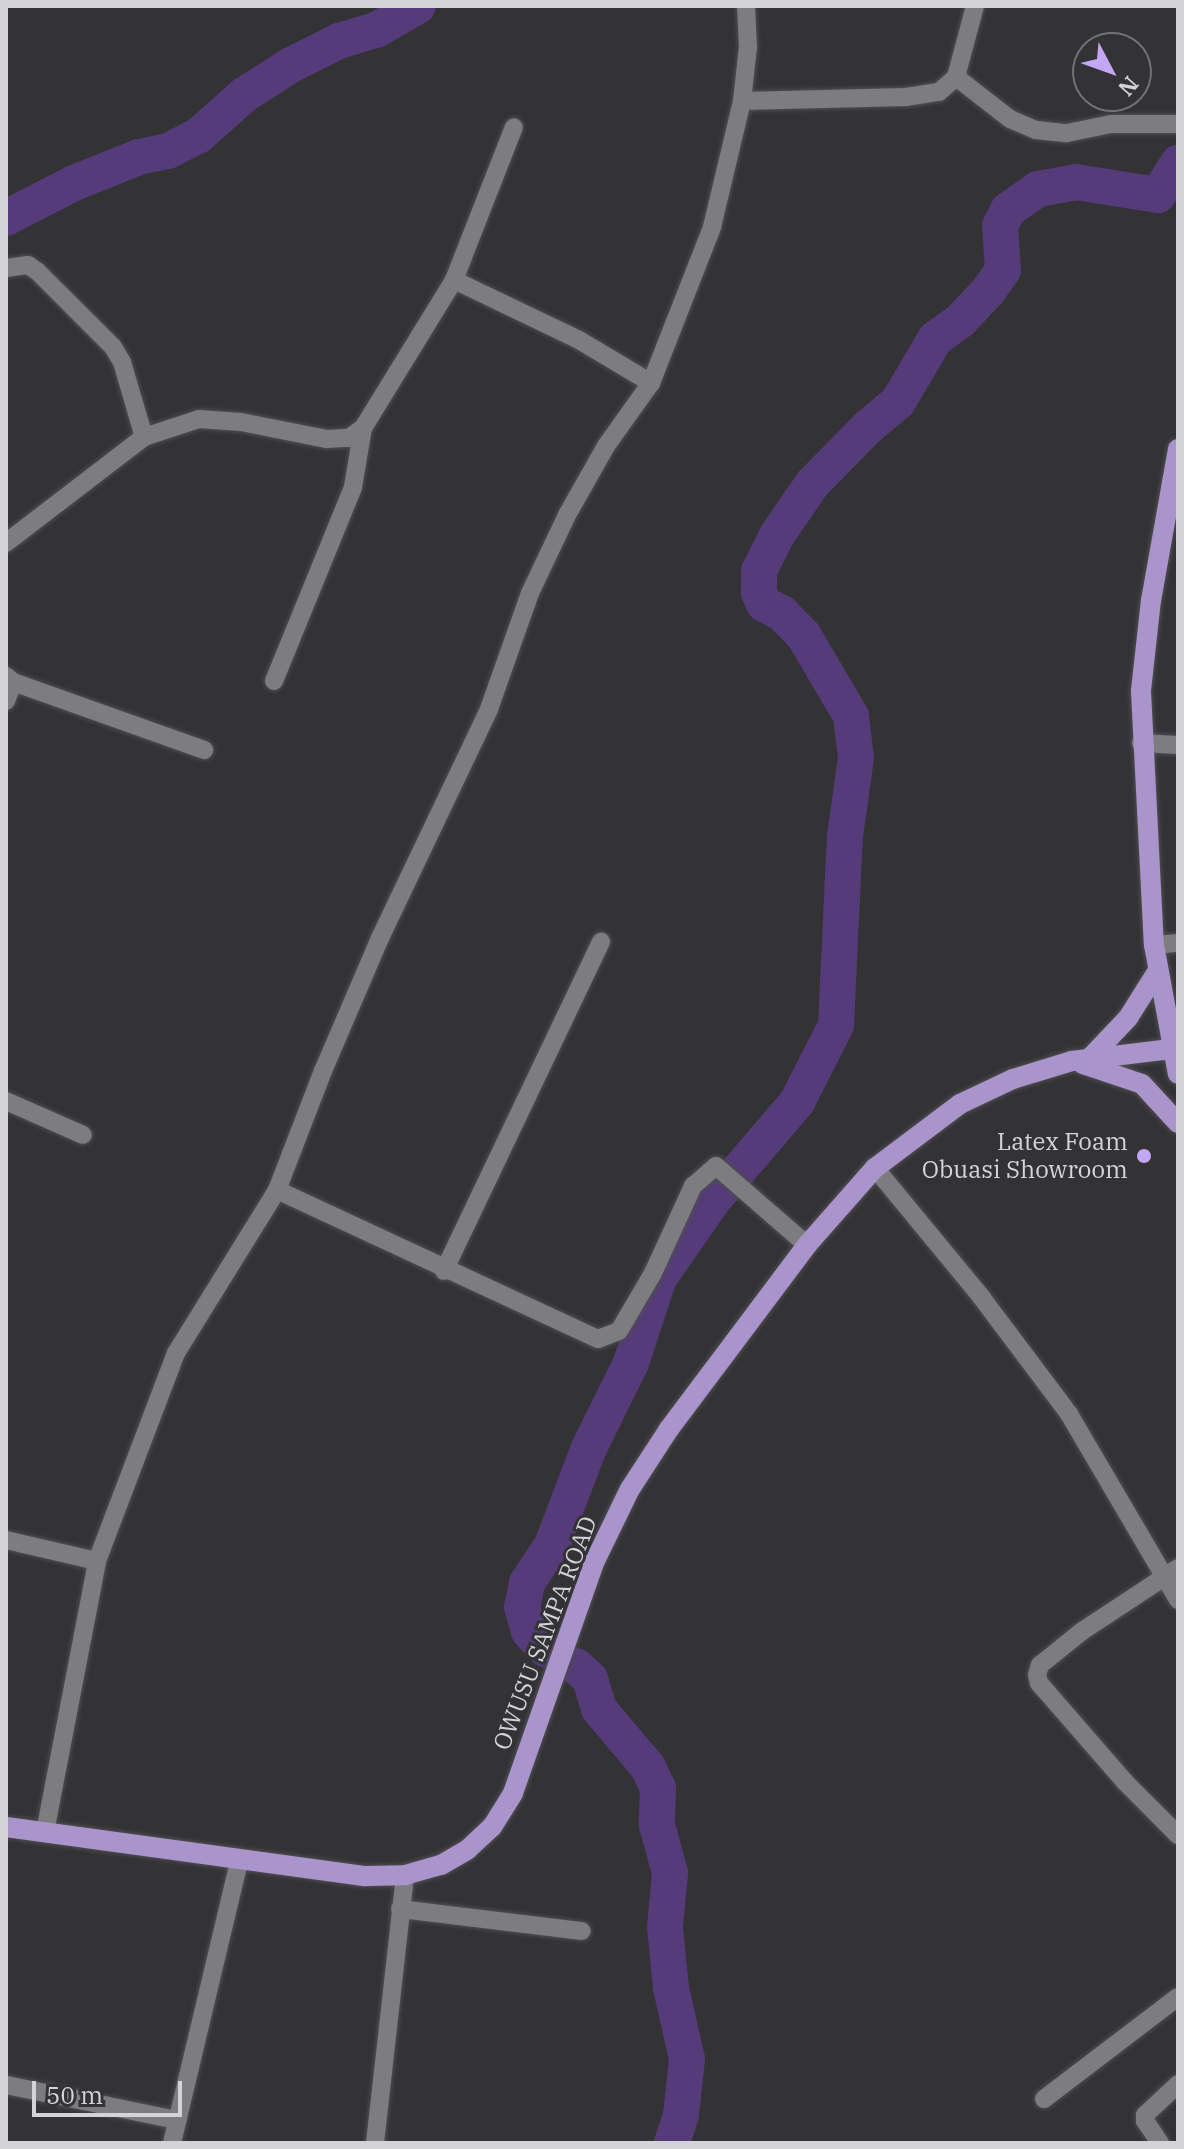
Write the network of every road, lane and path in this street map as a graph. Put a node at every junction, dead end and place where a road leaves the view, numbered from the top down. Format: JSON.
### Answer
{"nodes":[{"id":1,"x":746,"y":6,"type":"edge"},
{"id":2,"x":975,"y":6,"type":"edge"},
{"id":3,"x":956,"y":77,"type":"junction"},
{"id":4,"x":742,"y":101,"type":"junction"},
{"id":5,"x":1178,"y":124,"type":"edge"},
{"id":6,"x":514,"y":127,"type":"dead end"},
{"id":7,"x":6,"y":268,"type":"edge"},
{"id":8,"x":454,"y":280,"type":"junction"},
{"id":9,"x":651,"y":383,"type":"junction"},
{"id":10,"x":363,"y":428,"type":"junction"},
{"id":11,"x":144,"y":437,"type":"junction"},
{"id":12,"x":1178,"y":449,"type":"edge"},
{"id":13,"x":6,"y":543,"type":"edge"},
{"id":14,"x":10,"y":679,"type":"edge"},
{"id":15,"x":274,"y":681,"type":"dead end"},
{"id":16,"x":6,"y":701,"type":"edge"},
{"id":17,"x":1141,"y":743,"type":"junction"},
{"id":18,"x":1178,"y":745,"type":"edge"},
{"id":19,"x":204,"y":750,"type":"dead end"},
{"id":20,"x":601,"y":942,"type":"dead end"},
{"id":21,"x":1178,"y":943,"type":"edge"},
{"id":22,"x":1154,"y":945,"type":"junction"},
{"id":23,"x":1157,"y":972,"type":"junction"},
{"id":24,"x":1171,"y":1049,"type":"junction"},
{"id":25,"x":1081,"y":1060,"type":"junction"},
{"id":26,"x":1178,"y":1074,"type":"edge"},
{"id":27,"x":6,"y":1101,"type":"edge"},
{"id":28,"x":1178,"y":1123,"type":"edge"},
{"id":29,"x":83,"y":1135,"type":"dead end"},
{"id":30,"x":875,"y":1168,"type":"junction"},
{"id":31,"x":277,"y":1190,"type":"junction"},
{"id":32,"x":807,"y":1245,"type":"junction"},
{"id":33,"x":444,"y":1271,"type":"junction"},
{"id":34,"x":6,"y":1540,"type":"edge"},
{"id":35,"x":97,"y":1561,"type":"junction"},
{"id":36,"x":1171,"y":1572,"type":"edge"},
{"id":37,"x":1178,"y":1600,"type":"edge"},
{"id":38,"x":6,"y":1827,"type":"edge"},
{"id":39,"x":45,"y":1832,"type":"junction"},
{"id":40,"x":1178,"y":1835,"type":"edge"},
{"id":41,"x":240,"y":1858,"type":"junction"},
{"id":42,"x":405,"y":1875,"type":"junction"},
{"id":43,"x":400,"y":1909,"type":"junction"},
{"id":44,"x":582,"y":1931,"type":"dead end"},
{"id":45,"x":1178,"y":1997,"type":"edge"},
{"id":46,"x":1178,"y":2084,"type":"edge"},
{"id":47,"x":6,"y":2085,"type":"edge"},
{"id":48,"x":1044,"y":2099,"type":"dead end"},
{"id":49,"x":177,"y":2120,"type":"junction"},
{"id":50,"x":172,"y":2143,"type":"edge"},
{"id":51,"x":375,"y":2143,"type":"edge"},
{"id":52,"x":1160,"y":2143,"type":"edge"}],
"edges":[{"from":1,"to":4,"type":"street"},
{"from":2,"to":3,"type":"street"},
{"from":3,"to":4,"type":"street"},
{"from":3,"to":5,"type":"street"},
{"from":4,"to":9,"type":"street"},
{"from":6,"to":8,"type":"street"},
{"from":7,"to":11,"type":"street"},
{"from":8,"to":9,"type":"street"},
{"from":8,"to":10,"type":"street"},
{"from":9,"to":31,"type":"street"},
{"from":10,"to":11,"type":"street"},
{"from":10,"to":15,"type":"street"},
{"from":11,"to":13,"type":"street"},
{"from":12,"to":17,"type":"main road"},
{"from":14,"to":16,"type":"street"},
{"from":14,"to":19,"type":"street"},
{"from":17,"to":18,"type":"street"},
{"from":17,"to":22,"type":"main road"},
{"from":20,"to":33,"type":"street"},
{"from":21,"to":22,"type":"street"},
{"from":22,"to":23,"type":"main road"},
{"from":23,"to":24,"type":"main road"},
{"from":23,"to":25,"type":"main road"},
{"from":24,"to":25,"type":"main road","name":"OWUSU SAMPA ROAD"},
{"from":24,"to":26,"type":"main road"},
{"from":25,"to":28,"type":"main road"},
{"from":25,"to":30,"type":"main road","name":"OWUSU SAMPA ROAD"},
{"from":27,"to":29,"type":"street"},
{"from":30,"to":32,"type":"main road","name":"OWUSU SAMPA ROAD"},
{"from":30,"to":36,"type":"street"},
{"from":31,"to":33,"type":"street"},
{"from":31,"to":35,"type":"street"},
{"from":32,"to":33,"type":"street"},
{"from":32,"to":42,"type":"main road","name":"OWUSU SAMPA ROAD"},
{"from":34,"to":35,"type":"street"},
{"from":35,"to":39,"type":"street"},
{"from":36,"to":37,"type":"street"},
{"from":36,"to":40,"type":"street"},
{"from":38,"to":39,"type":"main road","name":"OWUSU SAMPA ROAD"},
{"from":39,"to":41,"type":"main road","name":"OWUSU SAMPA ROAD"},
{"from":41,"to":42,"type":"main road","name":"OWUSU SAMPA ROAD"},
{"from":41,"to":49,"type":"street"},
{"from":42,"to":43,"type":"street"},
{"from":43,"to":44,"type":"street"},
{"from":43,"to":51,"type":"street"},
{"from":45,"to":48,"type":"street"},
{"from":46,"to":52,"type":"street"},
{"from":47,"to":49,"type":"street"},
{"from":49,"to":50,"type":"street"}]}
